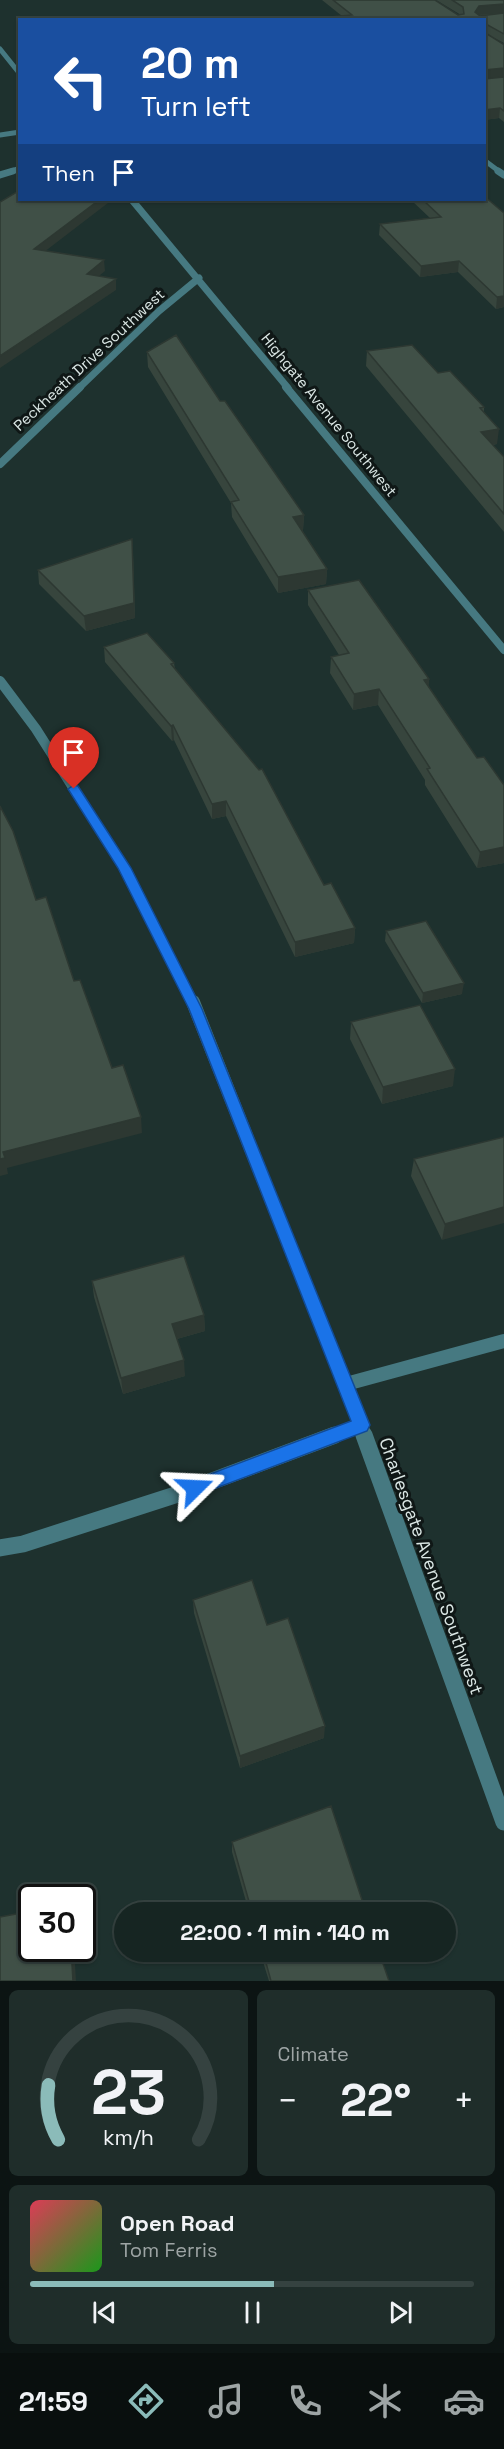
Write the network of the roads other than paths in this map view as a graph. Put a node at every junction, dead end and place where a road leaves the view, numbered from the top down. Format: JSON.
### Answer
{"nodes":[{"id":1,"x":0,"y":49,"type":"edge"},
{"id":2,"x":18,"y":72,"type":"edge"},
{"id":3,"x":18,"y":132,"type":"edge"},
{"id":4,"x":0,"y":135,"type":"edge"},
{"id":5,"x":486,"y":162,"type":"edge"},
{"id":6,"x":18,"y":169,"type":"edge"},
{"id":7,"x":0,"y":174,"type":"edge"},
{"id":8,"x":504,"y":175,"type":"edge"},
{"id":9,"x":133,"y":201,"type":"edge"},
{"id":10,"x":199,"y":278,"type":"junction"},
{"id":11,"x":0,"y":464,"type":"edge"},
{"id":12,"x":504,"y":650,"type":"edge"},
{"id":13,"x":0,"y":681,"type":"edge"},
{"id":14,"x":504,"y":1341,"type":"edge"},
{"id":15,"x":346,"y":1384,"type":"junction"},
{"id":16,"x":361,"y":1425,"type":"junction"},
{"id":17,"x":0,"y":1548,"type":"edge"},
{"id":18,"x":504,"y":1822,"type":"edge"}],
"edges":[{"from":1,"to":2,"type":"street"},
{"from":3,"to":4,"type":"street"},
{"from":5,"to":8,"type":"street"},
{"from":6,"to":7,"type":"street"},
{"from":9,"to":10,"type":"street","name":"Highgate Avenue Southwest"},
{"from":10,"to":11,"type":"street","name":"Peckheath Drive Southwest"},
{"from":10,"to":12,"type":"street","name":"Highgate Avenue Southwest"},
{"from":13,"to":15,"type":"street","name":"Charlesgate Avenue Southwest"},
{"from":14,"to":15,"type":"street"},
{"from":15,"to":16,"type":"street","name":"Charlesgate Avenue Southwest"},
{"from":16,"to":17,"type":"street"},
{"from":16,"to":18,"type":"street","name":"Charlesgate Avenue Southwest"}]}
